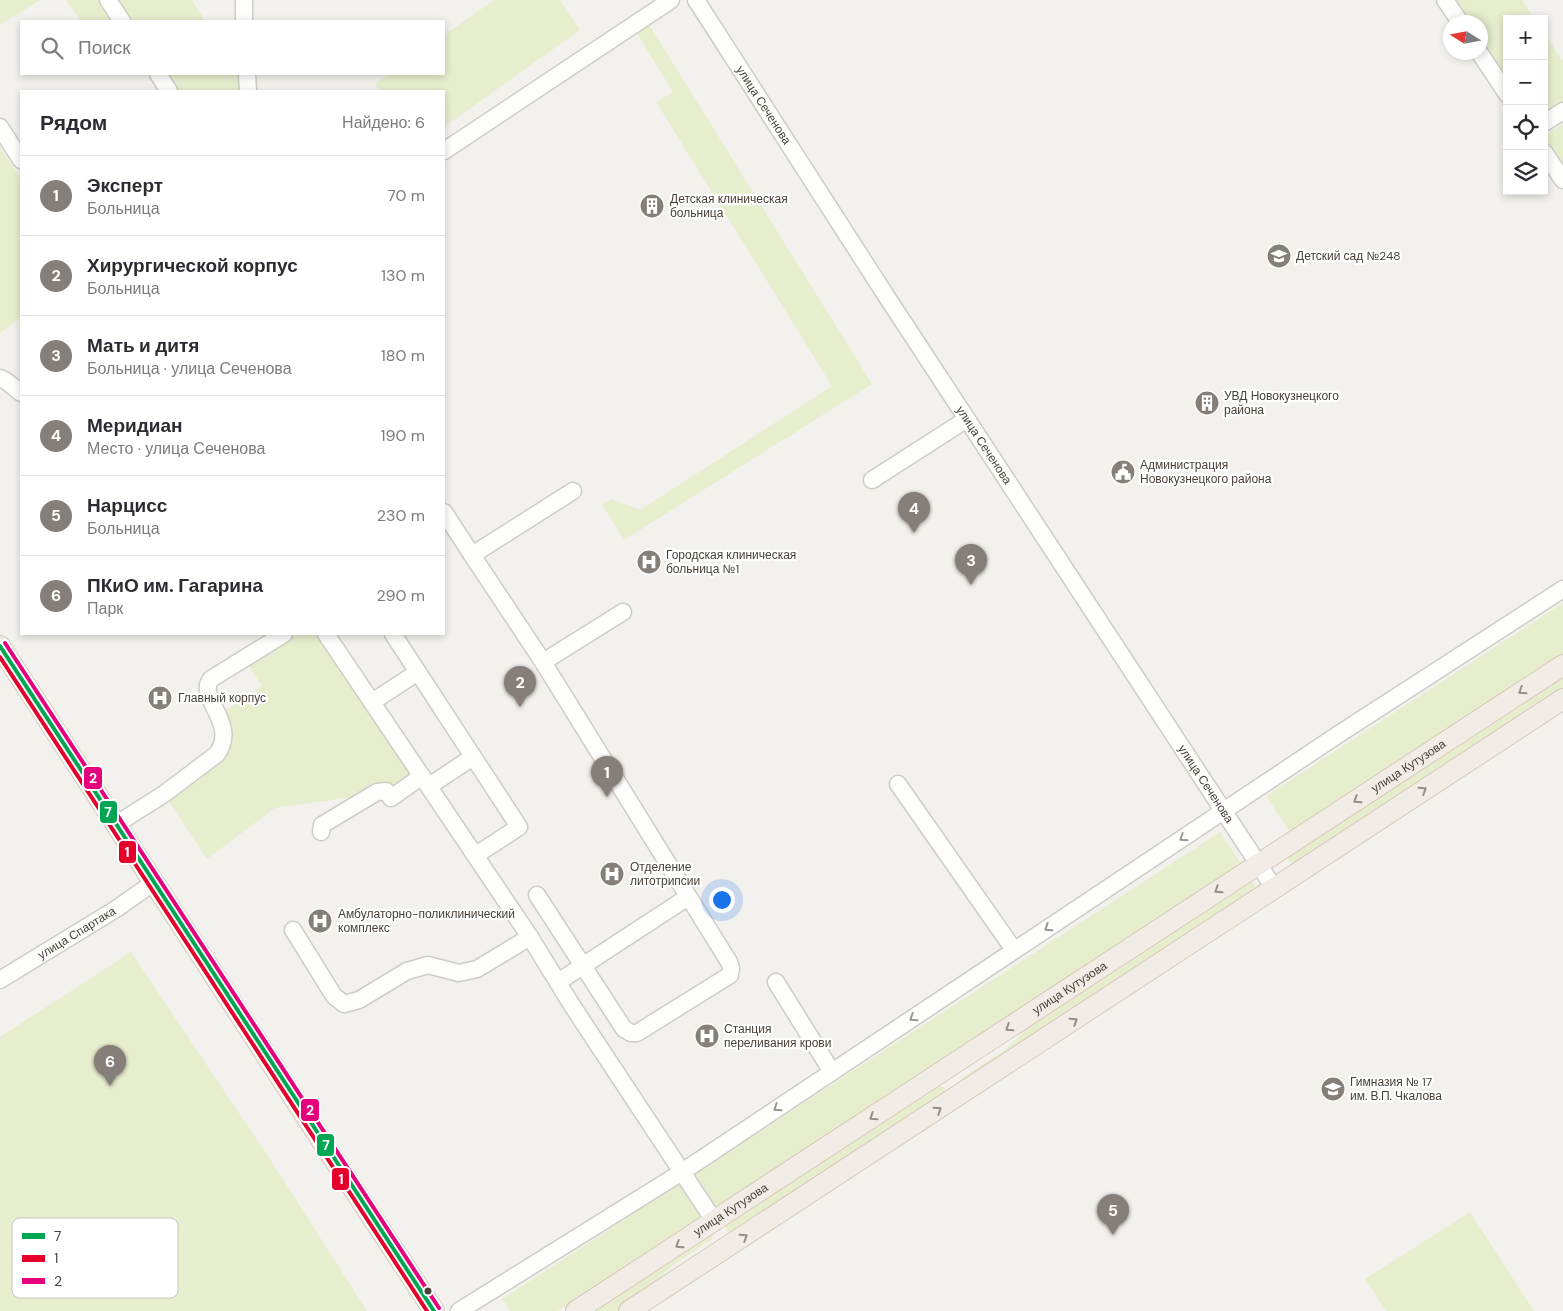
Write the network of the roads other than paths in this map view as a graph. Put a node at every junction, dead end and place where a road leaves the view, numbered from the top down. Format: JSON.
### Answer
{"nodes":[{"id":1,"x":108,"y":0,"type":"edge"},
{"id":2,"x":244,"y":0,"type":"edge"},
{"id":3,"x":671,"y":0,"type":"edge"},
{"id":4,"x":696,"y":0,"type":"edge"},
{"id":5,"x":1445,"y":0,"type":"edge"},
{"id":6,"x":1455,"y":15,"type":"edge"},
{"id":7,"x":121,"y":20,"type":"edge"},
{"id":8,"x":244,"y":20,"type":"edge"},
{"id":9,"x":1484,"y":60,"type":"edge"},
{"id":10,"x":159,"y":75,"type":"edge"},
{"id":11,"x":246,"y":75,"type":"edge"},
{"id":12,"x":1503,"y":88,"type":"edge"},
{"id":13,"x":168,"y":90,"type":"edge"},
{"id":14,"x":248,"y":90,"type":"edge"},
{"id":15,"x":1563,"y":111,"type":"edge"},
{"id":16,"x":1548,"y":120,"type":"edge"},
{"id":17,"x":0,"y":127,"type":"edge"},
{"id":18,"x":445,"y":150,"type":"edge"},
{"id":19,"x":20,"y":158,"type":"edge"},
{"id":20,"x":1548,"y":158,"type":"edge"},
{"id":21,"x":1563,"y":180,"type":"edge"},
{"id":22,"x":0,"y":378,"type":"edge"},
{"id":23,"x":20,"y":391,"type":"edge"},
{"id":24,"x":966,"y":419,"type":"junction"},
{"id":25,"x":872,"y":480,"type":"dead end"},
{"id":26,"x":573,"y":491,"type":"dead end"},
{"id":27,"x":445,"y":514,"type":"edge"},
{"id":28,"x":472,"y":555,"type":"junction"},
{"id":29,"x":1563,"y":589,"type":"edge"},
{"id":30,"x":623,"y":612,"type":"dead end"},
{"id":31,"x":282,"y":635,"type":"edge"},
{"id":32,"x":327,"y":635,"type":"edge"},
{"id":33,"x":394,"y":635,"type":"edge"},
{"id":34,"x":0,"y":646,"type":"edge"},
{"id":35,"x":543,"y":662,"type":"junction"},
{"id":36,"x":1563,"y":665,"type":"edge"},
{"id":37,"x":418,"y":672,"type":"junction"},
{"id":38,"x":1563,"y":699,"type":"edge"},
{"id":39,"x":372,"y":702,"type":"junction"},
{"id":40,"x":473,"y":757,"type":"junction"},
{"id":41,"x":426,"y":781,"type":"junction"},
{"id":42,"x":898,"y":784,"type":"dead end"},
{"id":43,"x":1223,"y":811,"type":"junction"},
{"id":44,"x":115,"y":825,"type":"junction"},
{"id":45,"x":321,"y":832,"type":"dead end"},
{"id":46,"x":476,"y":855,"type":"junction"},
{"id":47,"x":1258,"y":863,"type":"junction"},
{"id":48,"x":153,"y":883,"type":"junction"},
{"id":49,"x":1274,"y":888,"type":"junction"},
{"id":50,"x":537,"y":895,"type":"dead end"},
{"id":51,"x":688,"y":896,"type":"junction"},
{"id":52,"x":293,"y":930,"type":"dead end"},
{"id":53,"x":530,"y":937,"type":"junction"},
{"id":54,"x":1014,"y":950,"type":"junction"},
{"id":55,"x":584,"y":966,"type":"junction"},
{"id":56,"x":0,"y":980,"type":"edge"},
{"id":57,"x":558,"y":982,"type":"junction"},
{"id":58,"x":776,"y":982,"type":"dead end"},
{"id":59,"x":832,"y":1072,"type":"junction"},
{"id":60,"x":682,"y":1172,"type":"junction"},
{"id":61,"x":715,"y":1222,"type":"junction"},
{"id":62,"x":434,"y":1311,"type":"edge"},
{"id":63,"x":459,"y":1311,"type":"edge"},
{"id":64,"x":576,"y":1311,"type":"edge"},
{"id":65,"x":629,"y":1311,"type":"edge"}],
"edges":[{"from":1,"to":7,"type":"street"},
{"from":2,"to":8,"type":"street"},
{"from":3,"to":18,"type":"street"},
{"from":4,"to":24,"type":"street","name":"улица Сеченова"},
{"from":5,"to":6,"type":"street"},
{"from":9,"to":12,"type":"street"},
{"from":10,"to":13,"type":"street"},
{"from":11,"to":14,"type":"street"},
{"from":15,"to":16,"type":"street"},
{"from":17,"to":19,"type":"street"},
{"from":20,"to":21,"type":"street"},
{"from":22,"to":23,"type":"street"},
{"from":24,"to":25,"type":"street"},
{"from":24,"to":43,"type":"street","name":"улица Сеченова"},
{"from":26,"to":28,"type":"street"},
{"from":27,"to":28,"type":"street"},
{"from":28,"to":35,"type":"street"},
{"from":29,"to":43,"type":"street"},
{"from":30,"to":35,"type":"street"},
{"from":31,"to":44,"type":"street"},
{"from":32,"to":39,"type":"street"},
{"from":33,"to":37,"type":"street"},
{"from":34,"to":44,"type":"main road"},
{"from":35,"to":51,"type":"street"},
{"from":36,"to":47,"type":"main road","name":"улица Кутузова","one_way":true},
{"from":37,"to":39,"type":"street"},
{"from":37,"to":40,"type":"street"},
{"from":49,"to":38,"type":"main road","one_way":true},
{"from":39,"to":41,"type":"street"},
{"from":40,"to":41,"type":"street"},
{"from":40,"to":46,"type":"street"},
{"from":41,"to":45,"type":"street"},
{"from":41,"to":46,"type":"street"},
{"from":42,"to":54,"type":"street"},
{"from":43,"to":47,"type":"street","name":"улица Сеченова"},
{"from":43,"to":54,"type":"street","one_way":true},
{"from":44,"to":48,"type":"main road"},
{"from":46,"to":53,"type":"street"},
{"from":47,"to":49,"type":"street","name":"улица Сеченова"},
{"from":47,"to":61,"type":"main road","name":"улица Кутузова","one_way":true},
{"from":48,"to":56,"type":"street","name":"улица Спартака"},
{"from":48,"to":62,"type":"main road"},
{"from":65,"to":49,"type":"main road","one_way":true},
{"from":50,"to":55,"type":"street"},
{"from":51,"to":55,"type":"street"},
{"from":51,"to":55,"type":"street"},
{"from":52,"to":53,"type":"street"},
{"from":53,"to":57,"type":"street"},
{"from":54,"to":59,"type":"street","one_way":true},
{"from":55,"to":57,"type":"street"},
{"from":57,"to":60,"type":"street"},
{"from":58,"to":59,"type":"street"},
{"from":59,"to":60,"type":"street","one_way":true},
{"from":60,"to":61,"type":"street"},
{"from":60,"to":63,"type":"street"},
{"from":61,"to":64,"type":"main road","name":"улица Кутузова","one_way":true}]}
